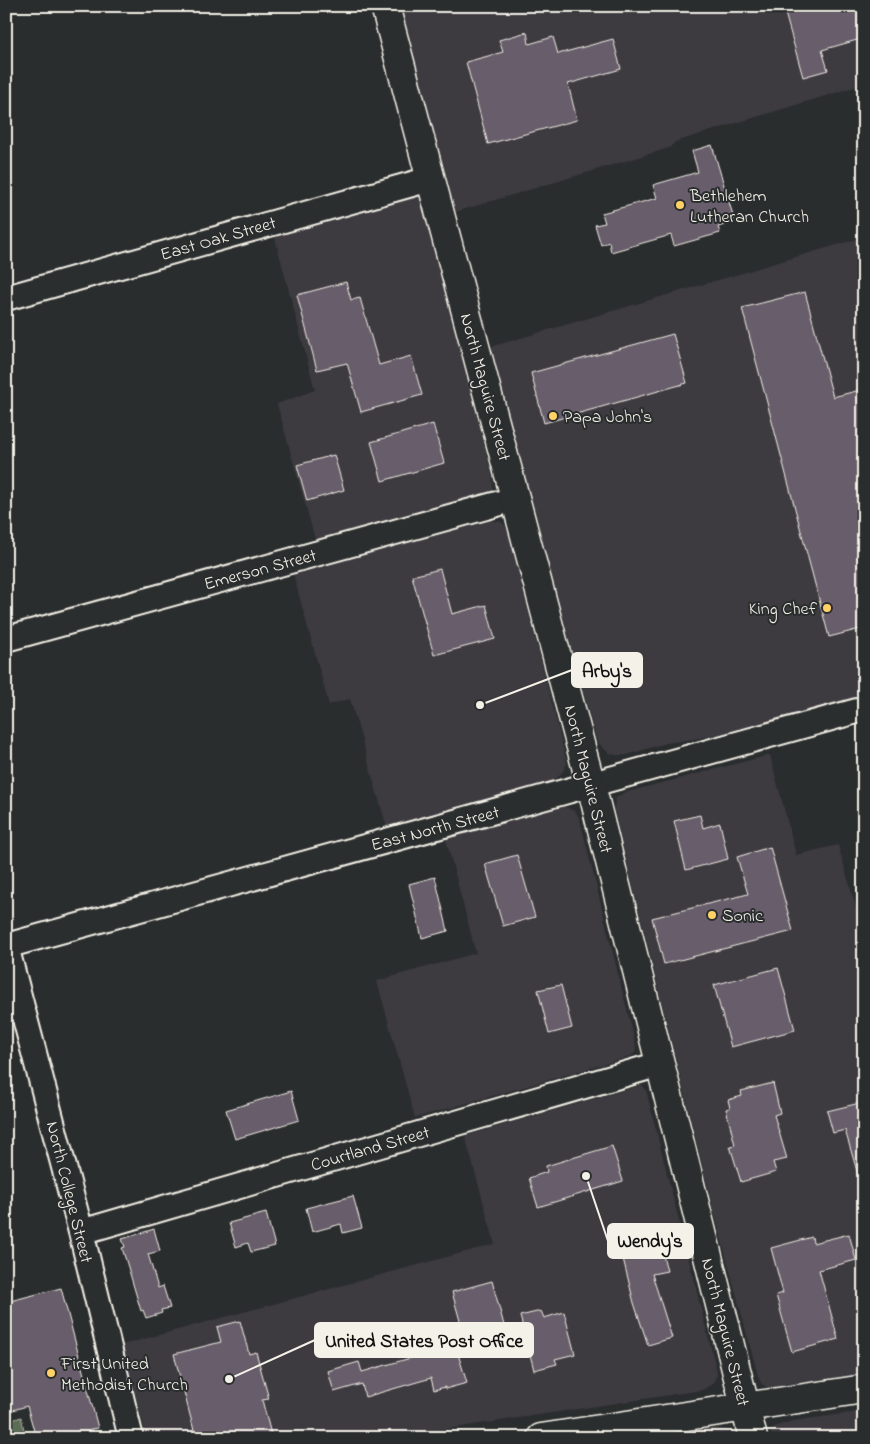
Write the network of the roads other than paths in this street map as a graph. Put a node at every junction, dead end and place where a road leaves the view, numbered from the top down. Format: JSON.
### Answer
{"nodes":[{"id":1,"x":385,"y":6,"type":"edge"},
{"id":2,"x":430,"y":179,"type":"junction"},
{"id":3,"x":6,"y":298,"type":"edge"},
{"id":4,"x":515,"y":499,"type":"junction"},
{"id":5,"x":6,"y":639,"type":"edge"},
{"id":6,"x":864,"y":709,"type":"edge"},
{"id":7,"x":591,"y":786,"type":"junction"},
{"id":8,"x":6,"y":946,"type":"edge"},
{"id":9,"x":660,"y":1064,"type":"junction"},
{"id":10,"x":80,"y":1232,"type":"junction"},
{"id":11,"x":864,"y":1389,"type":"edge"},
{"id":12,"x":745,"y":1408,"type":"junction"},
{"id":13,"x":130,"y":1438,"type":"edge"},
{"id":14,"x":541,"y":1438,"type":"edge"},
{"id":15,"x":753,"y":1438,"type":"edge"}],
"edges":[{"from":1,"to":2,"type":"main road","name":"North Maguire Street"},
{"from":2,"to":3,"type":"street","name":"East Oak Street"},
{"from":2,"to":4,"type":"main road","name":"North Maguire Street"},
{"from":4,"to":5,"type":"street","name":"Emerson Street"},
{"from":4,"to":7,"type":"main road","name":"North Maguire Street"},
{"from":6,"to":7,"type":"street","name":"East North Street"},
{"from":7,"to":8,"type":"street","name":"East North Street"},
{"from":7,"to":9,"type":"main road","name":"North Maguire Street"},
{"from":8,"to":10,"type":"street","name":"North College Street"},
{"from":9,"to":10,"type":"street","name":"Courtland Street"},
{"from":9,"to":12,"type":"main road","name":"North Maguire Street"},
{"from":10,"to":13,"type":"street","name":"North College Street"},
{"from":11,"to":12,"type":"main road"},
{"from":12,"to":14,"type":"main road"},
{"from":12,"to":15,"type":"main road","name":"North Maguire Street"}]}
